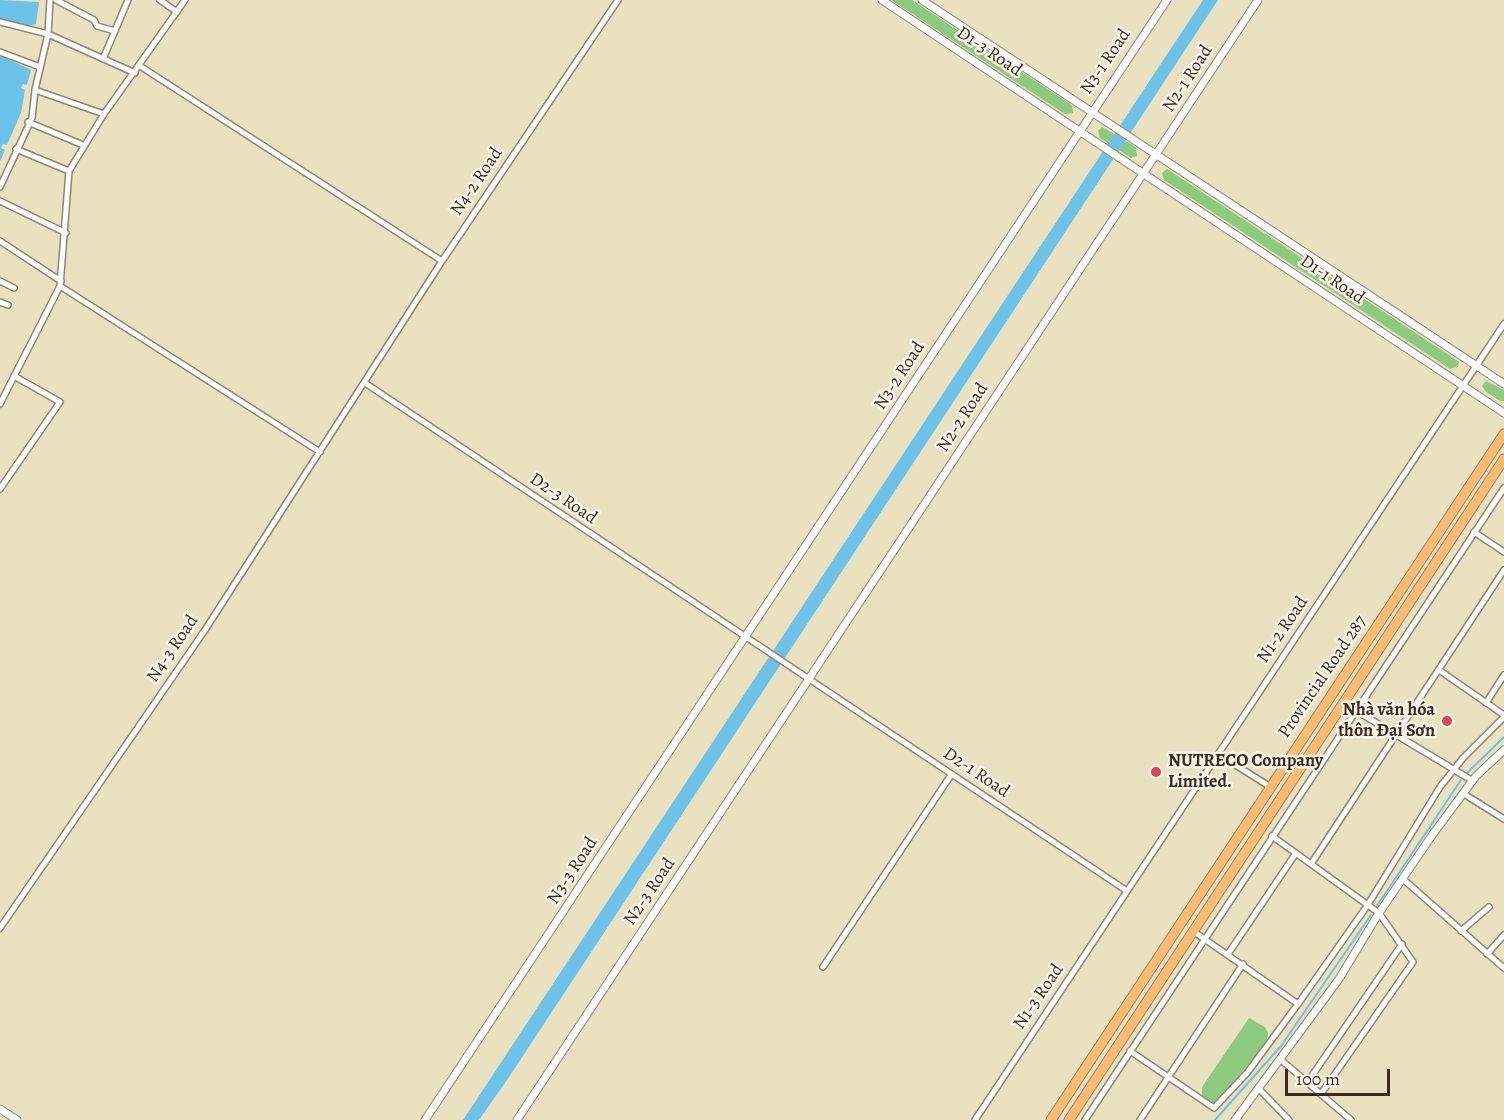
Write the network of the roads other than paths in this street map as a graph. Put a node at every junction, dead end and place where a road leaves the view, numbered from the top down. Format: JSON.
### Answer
{"nodes":[{"id":1,"x":50,"y":0,"type":"edge"},
{"id":2,"x":56,"y":0,"type":"edge"},
{"id":3,"x":128,"y":0,"type":"edge"},
{"id":4,"x":160,"y":0,"type":"edge"},
{"id":5,"x":185,"y":0,"type":"edge"},
{"id":6,"x":618,"y":0,"type":"edge"},
{"id":7,"x":882,"y":0,"type":"edge"},
{"id":8,"x":922,"y":0,"type":"edge"},
{"id":9,"x":1167,"y":0,"type":"edge"},
{"id":10,"x":1258,"y":0,"type":"edge"},
{"id":11,"x":177,"y":12,"type":"junction"},
{"id":12,"x":0,"y":21,"type":"edge"},
{"id":13,"x":115,"y":31,"type":"junction"},
{"id":14,"x":48,"y":34,"type":"junction"},
{"id":15,"x":0,"y":52,"type":"edge"},
{"id":16,"x":103,"y":59,"type":"junction"},
{"id":17,"x":140,"y":66,"type":"junction"},
{"id":18,"x":40,"y":67,"type":"junction"},
{"id":19,"x":135,"y":73,"type":"junction"},
{"id":20,"x":35,"y":90,"type":"junction"},
{"id":21,"x":1091,"y":111,"type":"junction"},
{"id":22,"x":104,"y":114,"type":"junction"},
{"id":23,"x":28,"y":122,"type":"junction"},
{"id":24,"x":1078,"y":130,"type":"junction"},
{"id":25,"x":84,"y":145,"type":"junction"},
{"id":26,"x":16,"y":150,"type":"junction"},
{"id":27,"x":1157,"y":154,"type":"junction"},
{"id":28,"x":69,"y":171,"type":"junction"},
{"id":29,"x":1143,"y":174,"type":"junction"},
{"id":30,"x":0,"y":186,"type":"edge"},
{"id":31,"x":0,"y":201,"type":"edge"},
{"id":32,"x":66,"y":233,"type":"junction"},
{"id":33,"x":0,"y":241,"type":"edge"},
{"id":34,"x":442,"y":261,"type":"junction"},
{"id":35,"x":0,"y":281,"type":"edge"},
{"id":36,"x":61,"y":283,"type":"junction"},
{"id":37,"x":14,"y":288,"type":"dead end"},
{"id":38,"x":0,"y":302,"type":"edge"},
{"id":39,"x":8,"y":305,"type":"dead end"},
{"id":40,"x":1504,"y":324,"type":"edge"},
{"id":41,"x":1476,"y":366,"type":"junction"},
{"id":42,"x":14,"y":376,"type":"junction"},
{"id":43,"x":365,"y":383,"type":"junction"},
{"id":44,"x":0,"y":384,"type":"edge"},
{"id":45,"x":1504,"y":384,"type":"edge"},
{"id":46,"x":1463,"y":385,"type":"junction"},
{"id":47,"x":8,"y":389,"type":"junction"},
{"id":48,"x":0,"y":404,"type":"edge"},
{"id":49,"x":1504,"y":412,"type":"edge"},
{"id":50,"x":1504,"y":434,"type":"edge"},
{"id":51,"x":320,"y":452,"type":"junction"},
{"id":52,"x":1504,"y":459,"type":"edge"},
{"id":53,"x":1504,"y":488,"type":"edge"},
{"id":54,"x":0,"y":489,"type":"edge"},
{"id":55,"x":1474,"y":532,"type":"junction"},
{"id":56,"x":1504,"y":552,"type":"edge"},
{"id":57,"x":1504,"y":570,"type":"edge"},
{"id":58,"x":745,"y":638,"type":"junction"},
{"id":59,"x":1439,"y":670,"type":"junction"},
{"id":60,"x":1504,"y":675,"type":"edge"},
{"id":61,"x":808,"y":680,"type":"junction"},
{"id":62,"x":1486,"y":703,"type":"junction"},
{"id":63,"x":1355,"y":710,"type":"junction"},
{"id":64,"x":1504,"y":716,"type":"edge"},
{"id":65,"x":1396,"y":735,"type":"junction"},
{"id":66,"x":1504,"y":750,"type":"edge"},
{"id":67,"x":1218,"y":754,"type":"junction"},
{"id":68,"x":1453,"y":771,"type":"junction"},
{"id":69,"x":951,"y":775,"type":"junction"},
{"id":70,"x":1473,"y":782,"type":"junction"},
{"id":71,"x":1269,"y":786,"type":"junction"},
{"id":72,"x":1464,"y":794,"type":"junction"},
{"id":73,"x":1249,"y":818,"type":"junction"},
{"id":74,"x":1504,"y":819,"type":"edge"},
{"id":75,"x":1262,"y":826,"type":"junction"},
{"id":76,"x":1272,"y":836,"type":"junction"},
{"id":77,"x":1296,"y":854,"type":"junction"},
{"id":78,"x":1311,"y":864,"type":"junction"},
{"id":79,"x":1403,"y":879,"type":"junction"},
{"id":80,"x":1127,"y":891,"type":"junction"},
{"id":81,"x":1366,"y":906,"type":"junction"},
{"id":82,"x":1489,"y":907,"type":"dead end"},
{"id":83,"x":1378,"y":913,"type":"junction"},
{"id":84,"x":0,"y":928,"type":"edge"},
{"id":85,"x":1193,"y":931,"type":"junction"},
{"id":86,"x":1461,"y":931,"type":"junction"},
{"id":87,"x":1504,"y":935,"type":"edge"},
{"id":88,"x":1205,"y":938,"type":"junction"},
{"id":89,"x":1402,"y":944,"type":"junction"},
{"id":90,"x":1228,"y":954,"type":"junction"},
{"id":91,"x":1487,"y":954,"type":"junction"},
{"id":92,"x":1243,"y":964,"type":"junction"},
{"id":93,"x":823,"y":967,"type":"dead end"},
{"id":94,"x":1504,"y":968,"type":"edge"},
{"id":95,"x":1298,"y":1004,"type":"junction"},
{"id":96,"x":1130,"y":1051,"type":"junction"},
{"id":97,"x":1280,"y":1059,"type":"junction"},
{"id":98,"x":1168,"y":1079,"type":"junction"},
{"id":99,"x":1307,"y":1083,"type":"junction"},
{"id":100,"x":1258,"y":1088,"type":"junction"},
{"id":101,"x":1321,"y":1094,"type":"junction"},
{"id":102,"x":0,"y":1109,"type":"edge"},
{"id":103,"x":17,"y":1120,"type":"edge"},
{"id":104,"x":425,"y":1120,"type":"edge"},
{"id":105,"x":517,"y":1120,"type":"edge"},
{"id":106,"x":975,"y":1120,"type":"edge"},
{"id":107,"x":1051,"y":1120,"type":"edge"},
{"id":108,"x":1069,"y":1120,"type":"edge"},
{"id":109,"x":1085,"y":1120,"type":"edge"},
{"id":110,"x":1140,"y":1120,"type":"edge"},
{"id":111,"x":1235,"y":1120,"type":"edge"},
{"id":112,"x":1289,"y":1120,"type":"edge"},
{"id":113,"x":1351,"y":1120,"type":"edge"}],
"edges":[{"from":1,"to":14,"type":"street"},
{"from":2,"to":13,"type":"street"},
{"from":3,"to":13,"type":"street"},
{"from":4,"to":11,"type":"street"},
{"from":5,"to":11,"type":"street"},
{"from":6,"to":34,"type":"street","name":"N4-2 Road"},
{"from":7,"to":24,"type":"street","name":"D1-3 Road"},
{"from":8,"to":21,"type":"street","name":"D1-3 Road"},
{"from":9,"to":21,"type":"street","name":"N3-1 Road"},
{"from":10,"to":27,"type":"street","name":"N2-1 Road"},
{"from":11,"to":17,"type":"street"},
{"from":12,"to":14,"type":"street"},
{"from":13,"to":16,"type":"street"},
{"from":14,"to":16,"type":"street"},
{"from":14,"to":18,"type":"street"},
{"from":15,"to":18,"type":"street"},
{"from":16,"to":19,"type":"street"},
{"from":17,"to":19,"type":"street"},
{"from":17,"to":34,"type":"street"},
{"from":18,"to":20,"type":"street"},
{"from":19,"to":22,"type":"street"},
{"from":20,"to":22,"type":"street"},
{"from":20,"to":23,"type":"street"},
{"from":21,"to":24,"type":"street","name":"N3-1 Road"},
{"from":21,"to":27,"type":"street","name":"D1-3 Road"},
{"from":22,"to":25,"type":"street"},
{"from":23,"to":25,"type":"street"},
{"from":23,"to":26,"type":"street"},
{"from":24,"to":29,"type":"street","name":"D1-3 Road"},
{"from":24,"to":58,"type":"street","name":"N3-2 Road"},
{"from":25,"to":28,"type":"street"},
{"from":26,"to":28,"type":"street"},
{"from":26,"to":30,"type":"street"},
{"from":27,"to":29,"type":"street","name":"N2-1 Road"},
{"from":27,"to":41,"type":"street","name":"D1-1 Road"},
{"from":28,"to":32,"type":"street"},
{"from":29,"to":46,"type":"street","name":"D1-1 Road"},
{"from":29,"to":61,"type":"street","name":"N2-2 Road"},
{"from":31,"to":32,"type":"street"},
{"from":32,"to":36,"type":"street"},
{"from":33,"to":36,"type":"street"},
{"from":34,"to":43,"type":"street","name":"N4-2 Road"},
{"from":35,"to":37,"type":"street"},
{"from":36,"to":42,"type":"street"},
{"from":36,"to":51,"type":"street"},
{"from":38,"to":39,"type":"street"},
{"from":40,"to":41,"type":"street","name":"N1-2 Road"},
{"from":41,"to":45,"type":"street","name":"D1-1 Road"},
{"from":41,"to":46,"type":"street","name":"N1-2 Road"},
{"from":42,"to":47,"type":"street"},
{"from":42,"to":54,"type":"street"},
{"from":43,"to":51,"type":"street","name":"N4-3 Road"},
{"from":43,"to":58,"type":"street","name":"D2-3 Road"},
{"from":44,"to":47,"type":"street"},
{"from":46,"to":49,"type":"street","name":"D1-1 Road"},
{"from":46,"to":67,"type":"street","name":"N1-2 Road"},
{"from":47,"to":48,"type":"street"},
{"from":50,"to":71,"type":"main road","name":"Provincial Road 287"},
{"from":51,"to":84,"type":"street","name":"N4-3 Road"},
{"from":52,"to":75,"type":"main road","name":"Provincial Road 287"},
{"from":53,"to":55,"type":"street"},
{"from":55,"to":56,"type":"street"},
{"from":55,"to":63,"type":"street"},
{"from":57,"to":59,"type":"street"},
{"from":58,"to":61,"type":"street","name":"D2-3 Road"},
{"from":58,"to":104,"type":"street","name":"N3-3 Road"},
{"from":59,"to":62,"type":"street"},
{"from":59,"to":65,"type":"street"},
{"from":60,"to":62,"type":"street"},
{"from":61,"to":69,"type":"street","name":"D2-1 Road"},
{"from":61,"to":105,"type":"street","name":"N2-3 Road"},
{"from":62,"to":64,"type":"street"},
{"from":63,"to":65,"type":"street"},
{"from":63,"to":76,"type":"street"},
{"from":64,"to":68,"type":"street"},
{"from":65,"to":68,"type":"street"},
{"from":65,"to":78,"type":"street"},
{"from":66,"to":70,"type":"street"},
{"from":67,"to":71,"type":"street"},
{"from":67,"to":80,"type":"street","name":"N1-2 Road"},
{"from":68,"to":70,"type":"street"},
{"from":68,"to":81,"type":"street"},
{"from":69,"to":80,"type":"street","name":"D2-1 Road"},
{"from":69,"to":93,"type":"street"},
{"from":70,"to":72,"type":"street"},
{"from":71,"to":73,"type":"main road","name":"Provincial Road 287"},
{"from":72,"to":74,"type":"street"},
{"from":72,"to":79,"type":"street"},
{"from":73,"to":75,"type":"main road"},
{"from":73,"to":107,"type":"main road","name":"Provincial Road 287"},
{"from":75,"to":85,"type":"main road","name":"Provincial Road 287"},
{"from":76,"to":77,"type":"street"},
{"from":76,"to":88,"type":"street"},
{"from":77,"to":78,"type":"street"},
{"from":77,"to":90,"type":"street"},
{"from":78,"to":81,"type":"street"},
{"from":79,"to":83,"type":"street"},
{"from":79,"to":86,"type":"street"},
{"from":80,"to":106,"type":"street","name":"N1-3 Road"},
{"from":81,"to":83,"type":"street"},
{"from":81,"to":95,"type":"street"},
{"from":82,"to":86,"type":"street"},
{"from":83,"to":89,"type":"street"},
{"from":83,"to":97,"type":"street"},
{"from":85,"to":88,"type":"street"},
{"from":85,"to":108,"type":"main road","name":"Provincial Road 287"},
{"from":86,"to":91,"type":"street"},
{"from":87,"to":91,"type":"street"},
{"from":88,"to":90,"type":"street"},
{"from":88,"to":96,"type":"street"},
{"from":89,"to":99,"type":"street"},
{"from":89,"to":101,"type":"street"},
{"from":90,"to":92,"type":"street"},
{"from":91,"to":94,"type":"street"},
{"from":92,"to":95,"type":"street"},
{"from":92,"to":98,"type":"street"},
{"from":95,"to":98,"type":"street"},
{"from":96,"to":98,"type":"street"},
{"from":96,"to":109,"type":"street"},
{"from":97,"to":99,"type":"street"},
{"from":97,"to":100,"type":"street"},
{"from":98,"to":110,"type":"street"},
{"from":99,"to":101,"type":"street"},
{"from":100,"to":111,"type":"street"},
{"from":100,"to":112,"type":"street"},
{"from":101,"to":113,"type":"street"},
{"from":102,"to":103,"type":"street"}]}
